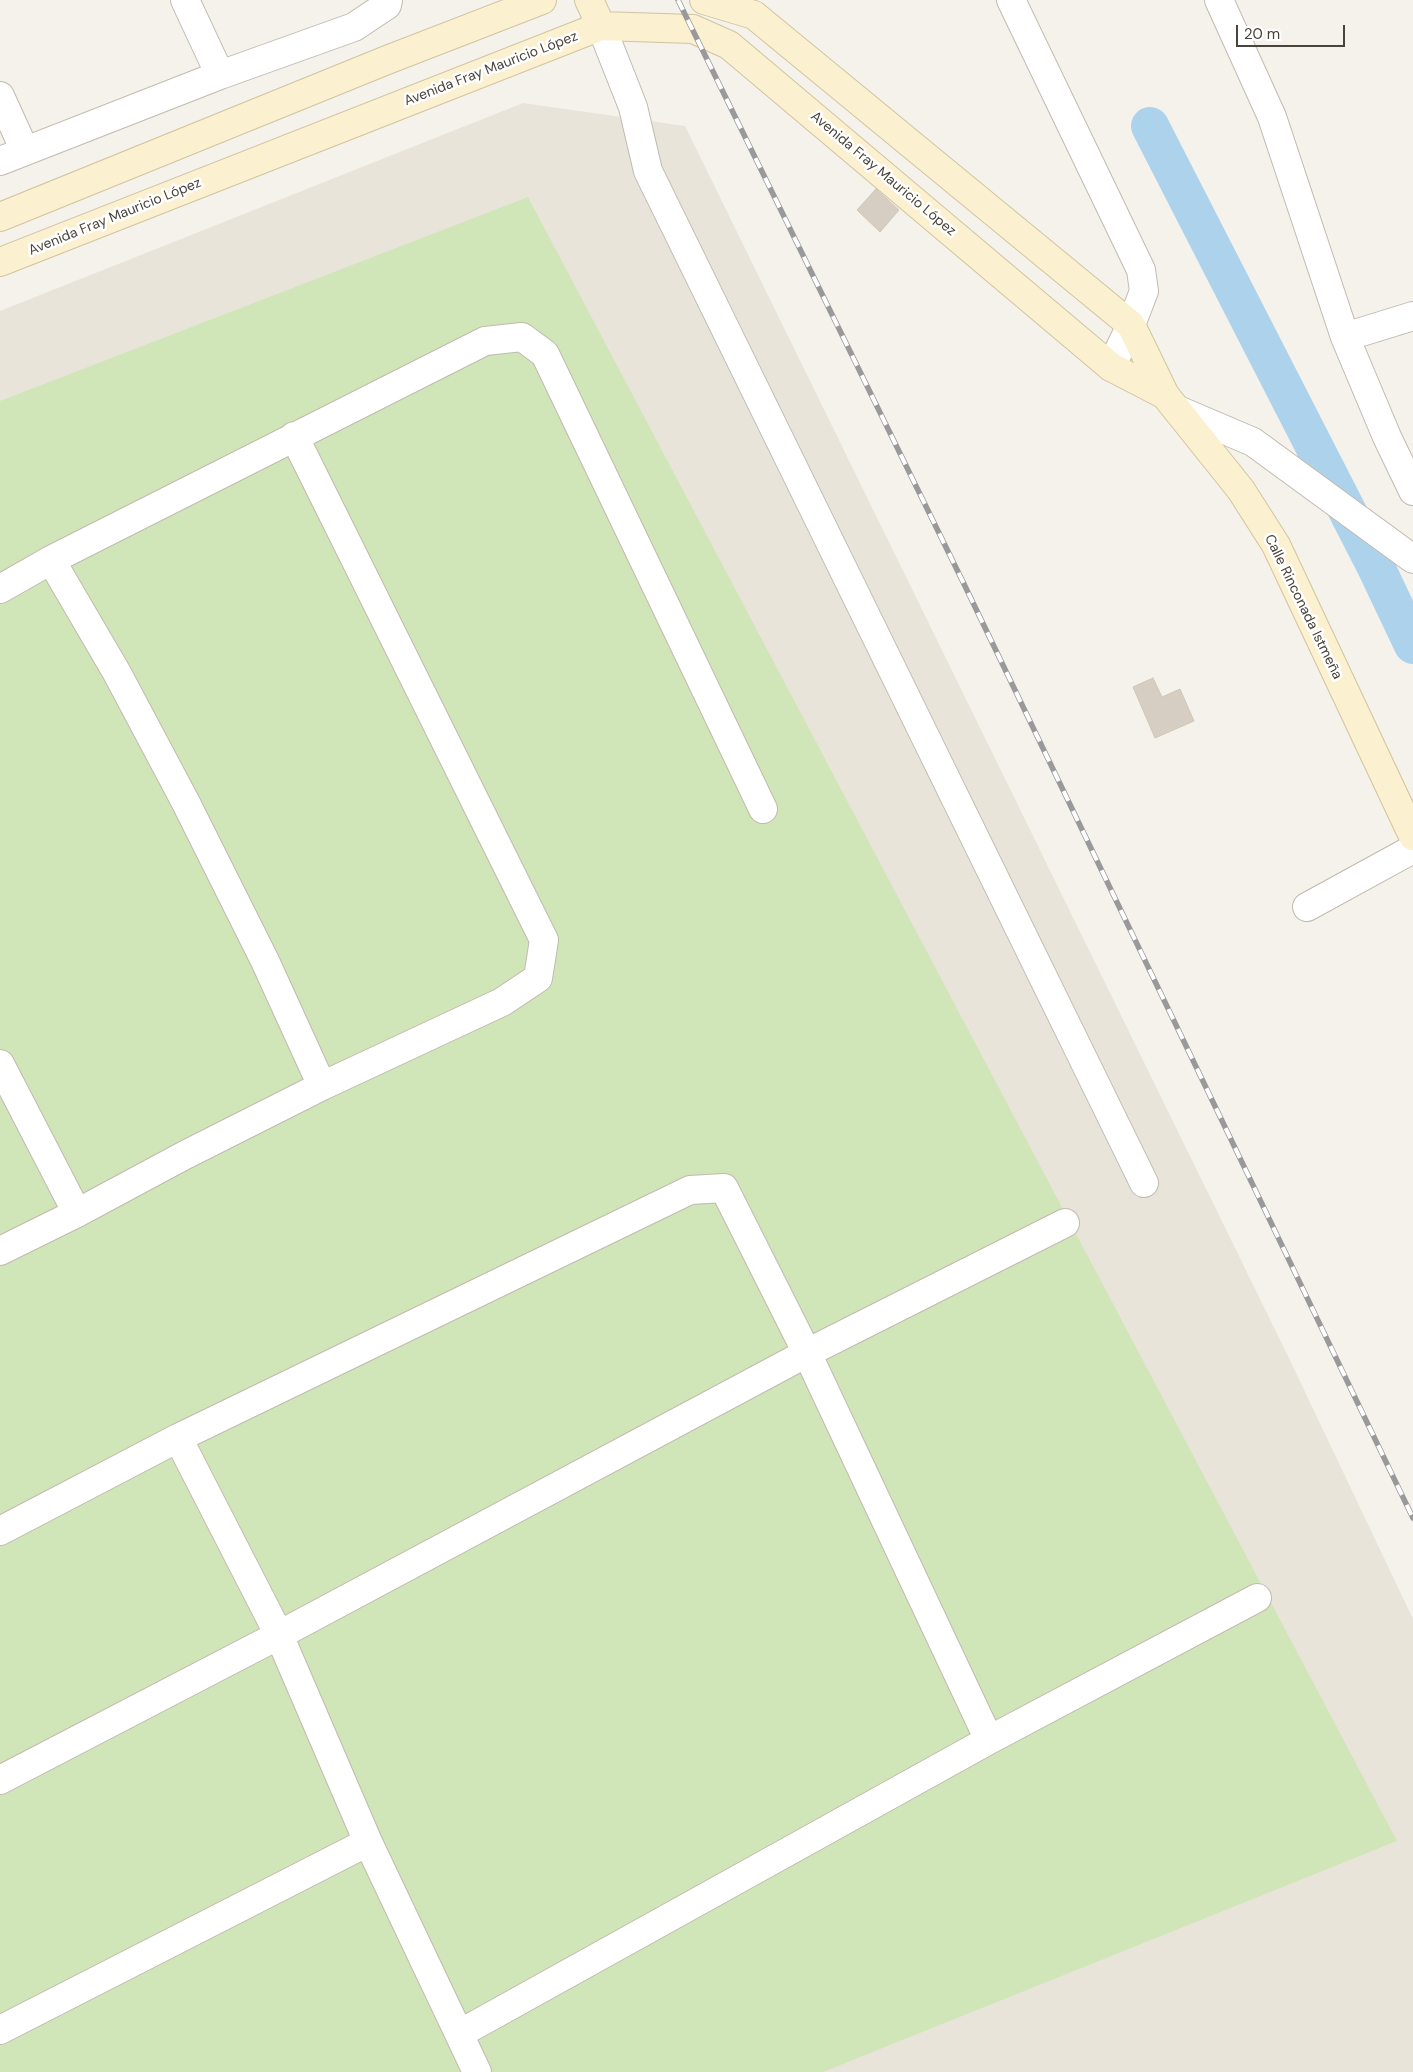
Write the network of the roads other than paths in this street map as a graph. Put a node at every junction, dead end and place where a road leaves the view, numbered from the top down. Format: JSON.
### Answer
{"nodes":[{"id":1,"x":185,"y":0,"type":"edge"},
{"id":2,"x":542,"y":0,"type":"edge"},
{"id":3,"x":589,"y":0,"type":"edge"},
{"id":4,"x":703,"y":0,"type":"edge"},
{"id":5,"x":1011,"y":0,"type":"edge"},
{"id":6,"x":1219,"y":0,"type":"edge"},
{"id":7,"x":388,"y":3,"type":"edge"},
{"id":8,"x":601,"y":26,"type":"junction"},
{"id":9,"x":714,"y":38,"type":"junction"},
{"id":10,"x":220,"y":75,"type":"junction"},
{"id":11,"x":0,"y":96,"type":"edge"},
{"id":12,"x":25,"y":151,"type":"junction"},
{"id":13,"x":0,"y":161,"type":"edge"},
{"id":14,"x":0,"y":217,"type":"edge"},
{"id":15,"x":0,"y":262,"type":"edge"},
{"id":16,"x":1413,"y":316,"type":"edge"},
{"id":17,"x":1131,"y":325,"type":"junction"},
{"id":18,"x":1345,"y":337,"type":"junction"},
{"id":19,"x":1111,"y":367,"type":"junction"},
{"id":20,"x":1172,"y":402,"type":"junction"},
{"id":21,"x":294,"y":436,"type":"junction"},
{"id":22,"x":1413,"y":490,"type":"edge"},
{"id":23,"x":1405,"y":552,"type":"edge"},
{"id":24,"x":51,"y":560,"type":"junction"},
{"id":25,"x":0,"y":589,"type":"edge"},
{"id":26,"x":763,"y":809,"type":"dead end"},
{"id":27,"x":1413,"y":836,"type":"edge"},
{"id":28,"x":1413,"y":849,"type":"edge"},
{"id":29,"x":1307,"y":907,"type":"dead end"},
{"id":30,"x":0,"y":1064,"type":"edge"},
{"id":31,"x":322,"y":1086,"type":"junction"},
{"id":32,"x":1144,"y":1182,"type":"dead end"},
{"id":33,"x":77,"y":1213,"type":"junction"},
{"id":34,"x":1065,"y":1223,"type":"dead end"},
{"id":35,"x":0,"y":1252,"type":"edge"},
{"id":36,"x":807,"y":1353,"type":"junction"},
{"id":37,"x":178,"y":1438,"type":"junction"},
{"id":38,"x":0,"y":1531,"type":"edge"},
{"id":39,"x":1257,"y":1598,"type":"dead end"},
{"id":40,"x":279,"y":1635,"type":"junction"},
{"id":41,"x":989,"y":1740,"type":"junction"},
{"id":42,"x":0,"y":1780,"type":"edge"},
{"id":43,"x":368,"y":1842,"type":"junction"},
{"id":44,"x":0,"y":2030,"type":"edge"},
{"id":45,"x":459,"y":2034,"type":"junction"},
{"id":46,"x":477,"y":2072,"type":"edge"}],
"edges":[{"from":1,"to":10,"type":"street"},
{"from":2,"to":14,"type":"street"},
{"from":3,"to":8,"type":"street"},
{"from":4,"to":9,"type":"street"},
{"from":4,"to":17,"type":"street"},
{"from":5,"to":17,"type":"street"},
{"from":6,"to":18,"type":"street"},
{"from":7,"to":10,"type":"street"},
{"from":8,"to":9,"type":"street","name":"Avenida Fray Mauricio López"},
{"from":8,"to":15,"type":"street","name":"Avenida Fray Mauricio López"},
{"from":8,"to":32,"type":"street"},
{"from":9,"to":19,"type":"street","name":"Avenida Fray Mauricio López"},
{"from":10,"to":12,"type":"street"},
{"from":11,"to":12,"type":"street"},
{"from":12,"to":13,"type":"street"},
{"from":16,"to":18,"type":"street"},
{"from":17,"to":19,"type":"street"},
{"from":17,"to":20,"type":"street"},
{"from":18,"to":22,"type":"street"},
{"from":19,"to":20,"type":"street","name":"Avenida Fray Mauricio López"},
{"from":20,"to":23,"type":"street"},
{"from":20,"to":27,"type":"street","name":"Calle Rinconada Istmeña"},
{"from":21,"to":24,"type":"street"},
{"from":21,"to":26,"type":"street"},
{"from":21,"to":31,"type":"street"},
{"from":24,"to":25,"type":"street"},
{"from":24,"to":31,"type":"street"},
{"from":28,"to":29,"type":"street"},
{"from":30,"to":33,"type":"street"},
{"from":31,"to":33,"type":"street"},
{"from":33,"to":35,"type":"street"},
{"from":34,"to":36,"type":"street"},
{"from":36,"to":37,"type":"street"},
{"from":36,"to":40,"type":"street"},
{"from":36,"to":41,"type":"street"},
{"from":37,"to":38,"type":"street"},
{"from":37,"to":40,"type":"street"},
{"from":39,"to":41,"type":"street"},
{"from":40,"to":42,"type":"street"},
{"from":40,"to":43,"type":"street"},
{"from":41,"to":45,"type":"street"},
{"from":43,"to":44,"type":"street"},
{"from":43,"to":45,"type":"street"},
{"from":45,"to":46,"type":"street"}]}
